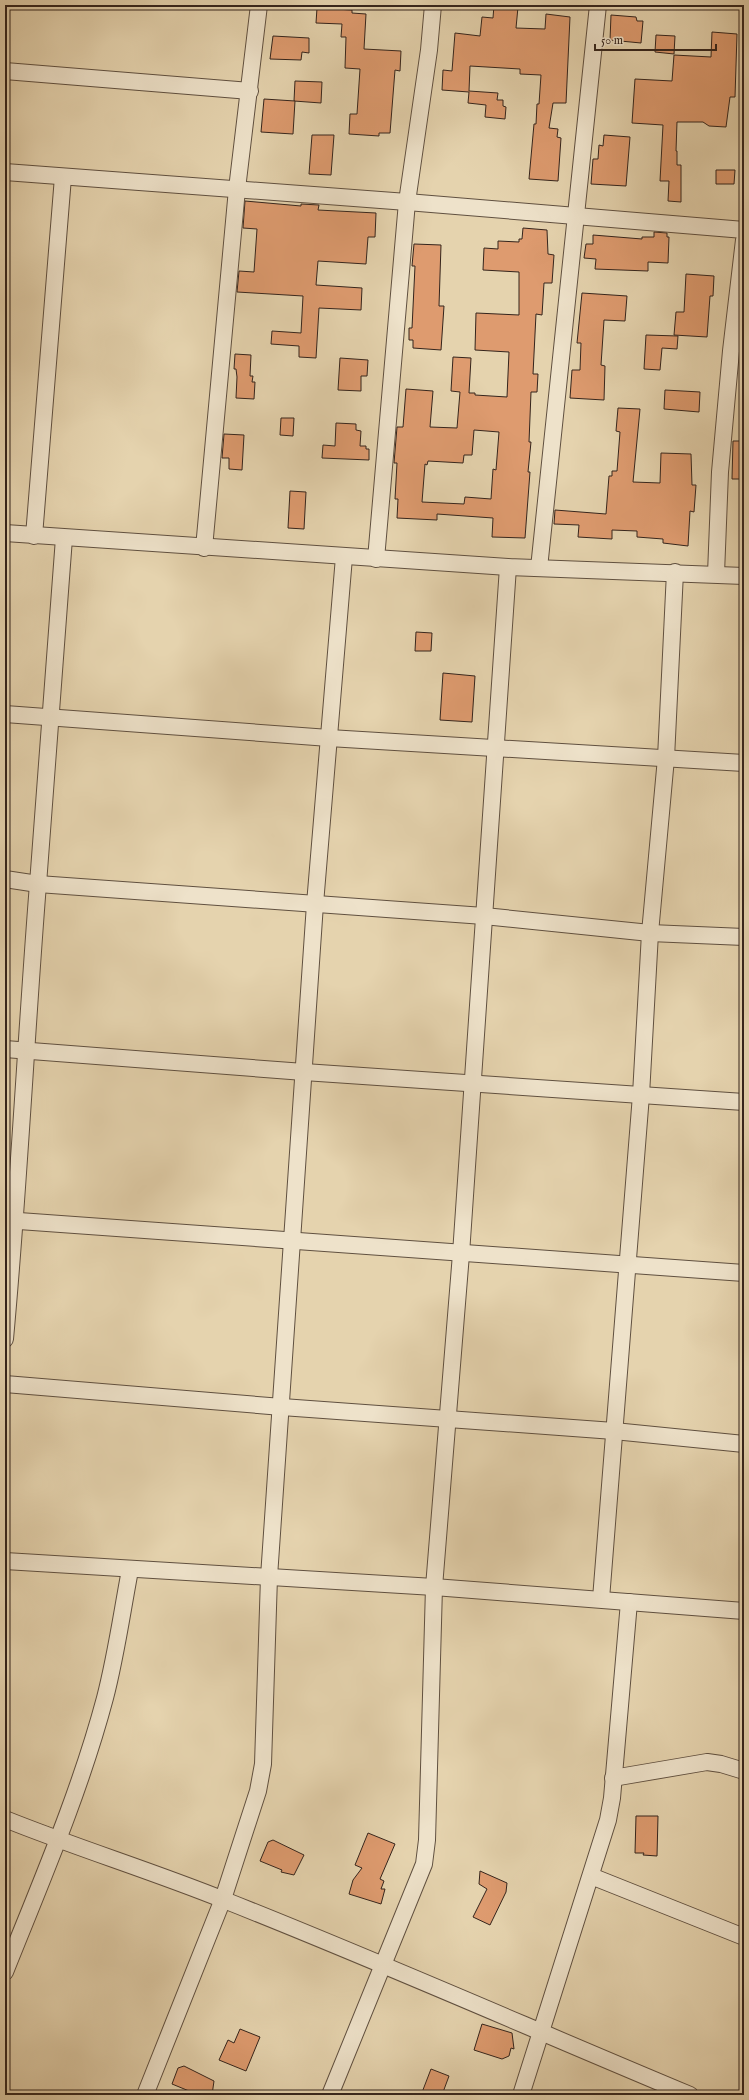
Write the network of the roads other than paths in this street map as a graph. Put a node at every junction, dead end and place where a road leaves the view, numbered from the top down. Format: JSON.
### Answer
{"nodes":[{"id":1,"x":259,"y":5,"type":"edge"},
{"id":2,"x":433,"y":5,"type":"edge"},
{"id":3,"x":598,"y":5,"type":"edge"},
{"id":4,"x":5,"y":71,"type":"edge"},
{"id":5,"x":250,"y":91,"type":"junction"},
{"id":6,"x":5,"y":172,"type":"edge"},
{"id":7,"x":63,"y":177,"type":"junction"},
{"id":8,"x":237,"y":189,"type":"junction"},
{"id":9,"x":407,"y":202,"type":"junction"},
{"id":10,"x":574,"y":217,"type":"junction"},
{"id":11,"x":744,"y":230,"type":"edge"},
{"id":12,"x":744,"y":240,"type":"edge"},
{"id":13,"x":5,"y":533,"type":"edge"},
{"id":14,"x":34,"y":536,"type":"junction"},
{"id":15,"x":64,"y":538,"type":"junction"},
{"id":16,"x":204,"y":548,"type":"junction"},
{"id":17,"x":344,"y":557,"type":"junction"},
{"id":18,"x":376,"y":559,"type":"junction"},
{"id":19,"x":508,"y":567,"type":"junction"},
{"id":20,"x":539,"y":568,"type":"junction"},
{"id":21,"x":675,"y":572,"type":"junction"},
{"id":22,"x":716,"y":574,"type":"junction"},
{"id":23,"x":744,"y":576,"type":"edge"},
{"id":24,"x":5,"y":714,"type":"edge"},
{"id":25,"x":52,"y":718,"type":"junction"},
{"id":26,"x":328,"y":738,"type":"junction"},
{"id":27,"x":496,"y":748,"type":"junction"},
{"id":28,"x":666,"y":758,"type":"junction"},
{"id":29,"x":744,"y":763,"type":"edge"},
{"id":30,"x":5,"y":879,"type":"edge"},
{"id":31,"x":38,"y":884,"type":"junction"},
{"id":32,"x":315,"y":904,"type":"junction"},
{"id":33,"x":484,"y":916,"type":"junction"},
{"id":34,"x":650,"y":933,"type":"junction"},
{"id":35,"x":744,"y":937,"type":"edge"},
{"id":36,"x":5,"y":1049,"type":"edge"},
{"id":37,"x":27,"y":1050,"type":"junction"},
{"id":38,"x":304,"y":1072,"type":"junction"},
{"id":39,"x":472,"y":1084,"type":"junction"},
{"id":40,"x":641,"y":1095,"type":"junction"},
{"id":41,"x":744,"y":1102,"type":"edge"},
{"id":42,"x":10,"y":1221,"type":"edge"},
{"id":43,"x":293,"y":1240,"type":"junction"},
{"id":44,"x":461,"y":1254,"type":"junction"},
{"id":45,"x":627,"y":1264,"type":"junction"},
{"id":46,"x":744,"y":1273,"type":"edge"},
{"id":47,"x":5,"y":1338,"type":"edge"},
{"id":48,"x":5,"y":1384,"type":"edge"},
{"id":49,"x":282,"y":1407,"type":"junction"},
{"id":50,"x":448,"y":1420,"type":"junction"},
{"id":51,"x":614,"y":1431,"type":"junction"},
{"id":52,"x":744,"y":1444,"type":"edge"},
{"id":53,"x":5,"y":1561,"type":"edge"},
{"id":54,"x":130,"y":1570,"type":"junction"},
{"id":55,"x":270,"y":1577,"type":"junction"},
{"id":56,"x":434,"y":1587,"type":"junction"},
{"id":57,"x":601,"y":1599,"type":"junction"},
{"id":58,"x":629,"y":1602,"type":"junction"},
{"id":59,"x":744,"y":1611,"type":"edge"},
{"id":60,"x":744,"y":1771,"type":"edge"},
{"id":61,"x":613,"y":1778,"type":"junction"},
{"id":62,"x":5,"y":1819,"type":"edge"},
{"id":63,"x":58,"y":1840,"type":"junction"},
{"id":64,"x":591,"y":1876,"type":"junction"},
{"id":65,"x":222,"y":1899,"type":"junction"},
{"id":66,"x":744,"y":1937,"type":"edge"},
{"id":67,"x":384,"y":1965,"type":"junction"},
{"id":68,"x":5,"y":1972,"type":"edge"},
{"id":69,"x":542,"y":2034,"type":"junction"},
{"id":70,"x":145,"y":2095,"type":"edge"},
{"id":71,"x":330,"y":2095,"type":"edge"},
{"id":72,"x":521,"y":2095,"type":"edge"},
{"id":73,"x":690,"y":2095,"type":"edge"}],
"edges":[{"from":1,"to":5,"type":"street"},
{"from":2,"to":9,"type":"street"},
{"from":3,"to":10,"type":"street"},
{"from":4,"to":5,"type":"street"},
{"from":5,"to":8,"type":"street"},
{"from":6,"to":7,"type":"street"},
{"from":7,"to":8,"type":"street"},
{"from":7,"to":14,"type":"street"},
{"from":8,"to":9,"type":"street"},
{"from":8,"to":16,"type":"street"},
{"from":9,"to":10,"type":"street"},
{"from":9,"to":18,"type":"street"},
{"from":10,"to":11,"type":"street"},
{"from":10,"to":20,"type":"street"},
{"from":12,"to":22,"type":"street"},
{"from":13,"to":14,"type":"street"},
{"from":14,"to":15,"type":"street"},
{"from":15,"to":16,"type":"street"},
{"from":15,"to":25,"type":"street"},
{"from":16,"to":17,"type":"street"},
{"from":17,"to":18,"type":"street"},
{"from":17,"to":26,"type":"street"},
{"from":18,"to":19,"type":"street"},
{"from":19,"to":20,"type":"street"},
{"from":19,"to":27,"type":"street"},
{"from":20,"to":21,"type":"street"},
{"from":21,"to":22,"type":"street"},
{"from":21,"to":28,"type":"street"},
{"from":22,"to":23,"type":"street"},
{"from":24,"to":25,"type":"street"},
{"from":25,"to":26,"type":"street"},
{"from":25,"to":31,"type":"street"},
{"from":26,"to":27,"type":"street"},
{"from":26,"to":32,"type":"street"},
{"from":27,"to":28,"type":"street"},
{"from":27,"to":33,"type":"street"},
{"from":28,"to":29,"type":"street"},
{"from":28,"to":34,"type":"street"},
{"from":30,"to":31,"type":"street"},
{"from":31,"to":32,"type":"street"},
{"from":31,"to":37,"type":"street"},
{"from":32,"to":33,"type":"street"},
{"from":32,"to":38,"type":"street"},
{"from":33,"to":34,"type":"street"},
{"from":33,"to":39,"type":"street"},
{"from":34,"to":35,"type":"street"},
{"from":34,"to":40,"type":"street"},
{"from":36,"to":37,"type":"street"},
{"from":37,"to":38,"type":"street"},
{"from":37,"to":42,"type":"street"},
{"from":38,"to":39,"type":"street"},
{"from":38,"to":43,"type":"street"},
{"from":39,"to":40,"type":"street"},
{"from":39,"to":44,"type":"street"},
{"from":40,"to":41,"type":"street"},
{"from":40,"to":45,"type":"street"},
{"from":42,"to":43,"type":"street"},
{"from":42,"to":47,"type":"street"},
{"from":43,"to":44,"type":"street"},
{"from":43,"to":49,"type":"street"},
{"from":44,"to":45,"type":"street"},
{"from":44,"to":50,"type":"street"},
{"from":45,"to":46,"type":"street"},
{"from":45,"to":51,"type":"street"},
{"from":48,"to":49,"type":"street"},
{"from":49,"to":50,"type":"street"},
{"from":49,"to":55,"type":"street"},
{"from":50,"to":51,"type":"street"},
{"from":50,"to":56,"type":"street"},
{"from":51,"to":52,"type":"street"},
{"from":51,"to":57,"type":"street"},
{"from":53,"to":54,"type":"street"},
{"from":54,"to":55,"type":"street"},
{"from":54,"to":63,"type":"street"},
{"from":55,"to":56,"type":"street"},
{"from":55,"to":65,"type":"street"},
{"from":56,"to":57,"type":"street"},
{"from":56,"to":67,"type":"street"},
{"from":57,"to":58,"type":"street"},
{"from":58,"to":59,"type":"street"},
{"from":58,"to":61,"type":"street"},
{"from":60,"to":61,"type":"street"},
{"from":61,"to":64,"type":"street"},
{"from":62,"to":63,"type":"street"},
{"from":63,"to":65,"type":"street"},
{"from":63,"to":68,"type":"street"},
{"from":64,"to":66,"type":"street"},
{"from":64,"to":69,"type":"street"},
{"from":65,"to":67,"type":"street"},
{"from":65,"to":70,"type":"street"},
{"from":67,"to":69,"type":"street"},
{"from":67,"to":71,"type":"street"},
{"from":69,"to":72,"type":"street"},
{"from":69,"to":73,"type":"street"}]}
